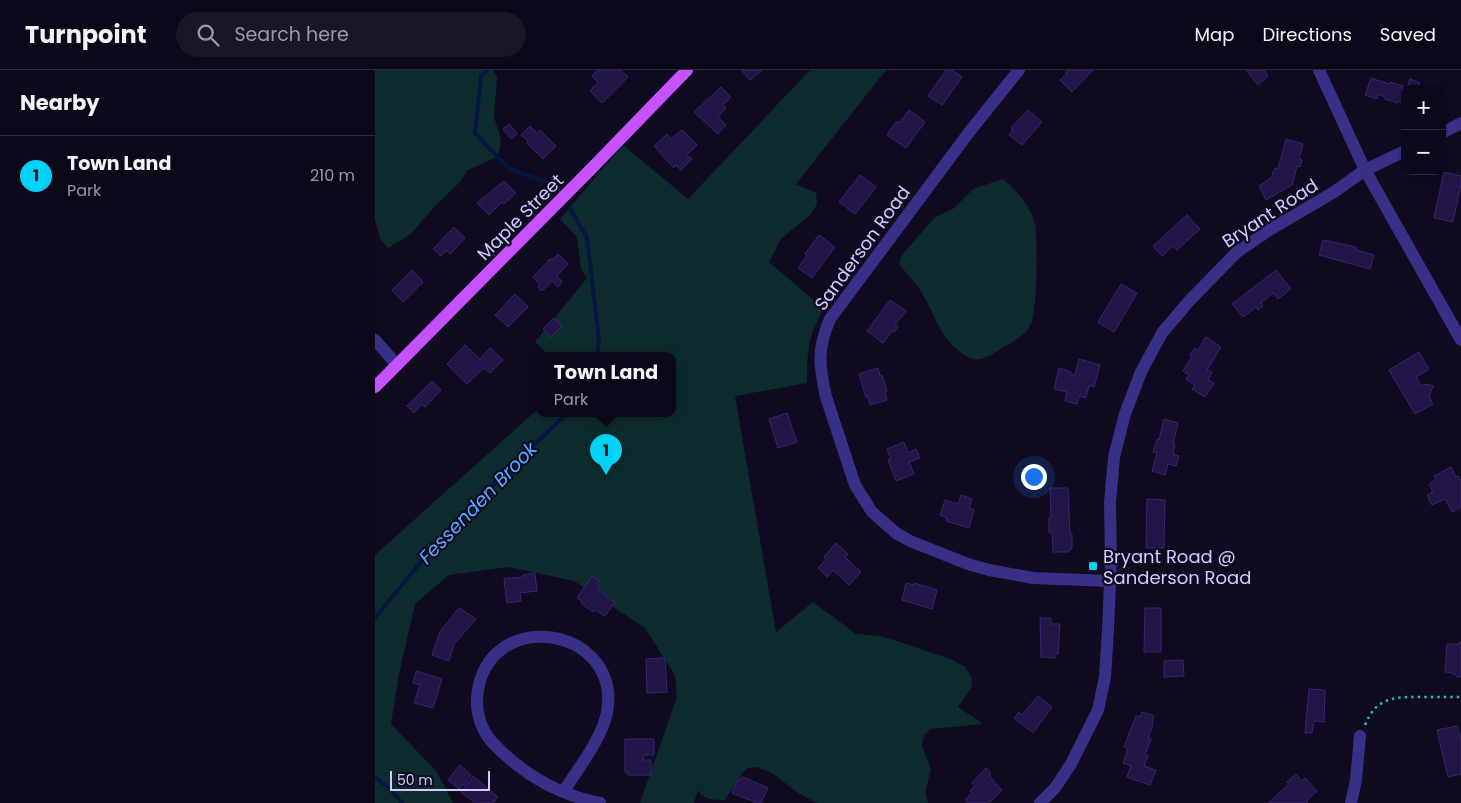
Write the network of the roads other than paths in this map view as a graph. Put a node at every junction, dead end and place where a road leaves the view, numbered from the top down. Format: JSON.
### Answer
{"nodes":[{"id":1,"x":687,"y":70,"type":"edge"},
{"id":2,"x":1019,"y":70,"type":"edge"},
{"id":3,"x":1319,"y":70,"type":"edge"},
{"id":4,"x":1461,"y":123,"type":"edge"},
{"id":5,"x":1446,"y":131,"type":"edge"},
{"id":6,"x":1401,"y":153,"type":"edge"},
{"id":7,"x":1365,"y":170,"type":"junction"},
{"id":8,"x":375,"y":340,"type":"edge"},
{"id":9,"x":1461,"y":340,"type":"edge"},
{"id":10,"x":397,"y":365,"type":"junction"},
{"id":11,"x":375,"y":387,"type":"edge"},
{"id":12,"x":1110,"y":581,"type":"junction"},
{"id":13,"x":1361,"y":736,"type":"road end"},
{"id":14,"x":563,"y":792,"type":"junction"},
{"id":15,"x":599,"y":803,"type":"edge"},
{"id":16,"x":1040,"y":803,"type":"edge"},
{"id":17,"x":1351,"y":803,"type":"edge"}],
"edges":[{"from":1,"to":10,"type":"main road","name":"Maple Street"},
{"from":2,"to":12,"type":"street","name":"Sanderson Road"},
{"from":3,"to":7,"type":"street"},
{"from":4,"to":5,"type":"street"},
{"from":6,"to":7,"type":"street","name":"Bryant Road"},
{"from":7,"to":9,"type":"street"},
{"from":7,"to":12,"type":"street","name":"Bryant Road"},
{"from":8,"to":10,"type":"street"},
{"from":10,"to":11,"type":"main road","name":"Maple Street"},
{"from":12,"to":16,"type":"street","name":"Bryant Road"},
{"from":13,"to":17,"type":"street"},
{"from":14,"to":14,"type":"street"},
{"from":14,"to":15,"type":"street"}]}
